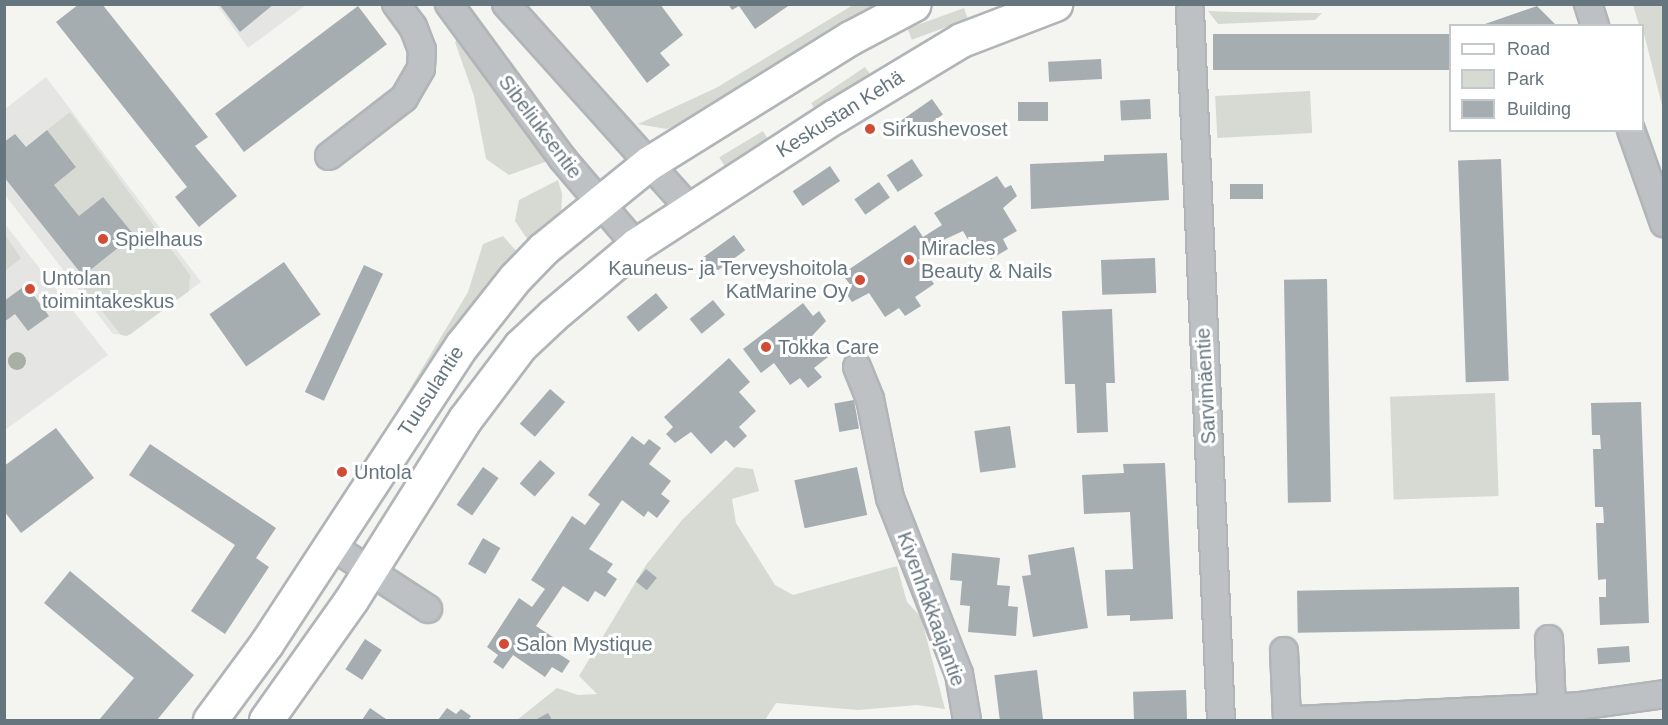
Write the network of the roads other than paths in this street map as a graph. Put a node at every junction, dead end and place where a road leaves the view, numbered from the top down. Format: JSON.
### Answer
{"nodes":[{"id":1,"x":396,"y":4,"type":"edge"},
{"id":2,"x":449,"y":4,"type":"edge"},
{"id":3,"x":506,"y":4,"type":"edge"},
{"id":4,"x":914,"y":4,"type":"edge"},
{"id":5,"x":1055,"y":4,"type":"edge"},
{"id":6,"x":1588,"y":4,"type":"edge"},
{"id":7,"x":1190,"y":11,"type":"dead end"},
{"id":8,"x":1594,"y":24,"type":"edge"},
{"id":9,"x":1632,"y":132,"type":"edge"},
{"id":10,"x":329,"y":156,"type":"dead end"},
{"id":11,"x":649,"y":163,"type":"junction"},
{"id":12,"x":598,"y":203,"type":"junction"},
{"id":13,"x":690,"y":208,"type":"junction"},
{"id":14,"x":1664,"y":223,"type":"edge"},
{"id":15,"x":636,"y":245,"type":"junction"},
{"id":16,"x":857,"y":367,"type":"dead end"},
{"id":17,"x":330,"y":545,"type":"junction"},
{"id":18,"x":369,"y":571,"type":"junction"},
{"id":19,"x":428,"y":609,"type":"dead end"},
{"id":20,"x":1549,"y":639,"type":"dead end"},
{"id":21,"x":1284,"y":651,"type":"dead end"},
{"id":22,"x":1664,"y":694,"type":"edge"},
{"id":23,"x":1552,"y":708,"type":"junction"},
{"id":24,"x":210,"y":720,"type":"edge"},
{"id":25,"x":266,"y":720,"type":"edge"},
{"id":26,"x":967,"y":720,"type":"edge"},
{"id":27,"x":1221,"y":720,"type":"edge"},
{"id":28,"x":1287,"y":720,"type":"edge"},
{"id":29,"x":1296,"y":720,"type":"edge"}],
"edges":[{"from":1,"to":10,"type":"street"},
{"from":2,"to":12,"type":"street","name":"Sibeliuksentie"},
{"from":3,"to":11,"type":"street"},
{"from":4,"to":11,"type":"main road"},
{"from":5,"to":13,"type":"main road","name":"Keskustan Kehä"},
{"from":6,"to":8,"type":"street"},
{"from":7,"to":27,"type":"street","name":"Sarvimäentie"},
{"from":9,"to":14,"type":"street"},
{"from":11,"to":12,"type":"main road"},
{"from":11,"to":13,"type":"street"},
{"from":12,"to":15,"type":"street","name":"Sibeliuksentie"},
{"from":12,"to":17,"type":"main road","name":"Tuusulantie"},
{"from":13,"to":15,"type":"main road","name":"Keskustan Kehä"},
{"from":15,"to":18,"type":"main road"},
{"from":16,"to":26,"type":"street","name":"Kivenhakkaajantie"},
{"from":17,"to":18,"type":"street"},
{"from":17,"to":24,"type":"main road","name":"Tuusulantie"},
{"from":18,"to":19,"type":"street"},
{"from":18,"to":25,"type":"main road"},
{"from":20,"to":23,"type":"street"},
{"from":21,"to":28,"type":"street"},
{"from":22,"to":23,"type":"street"},
{"from":23,"to":29,"type":"street"}]}
